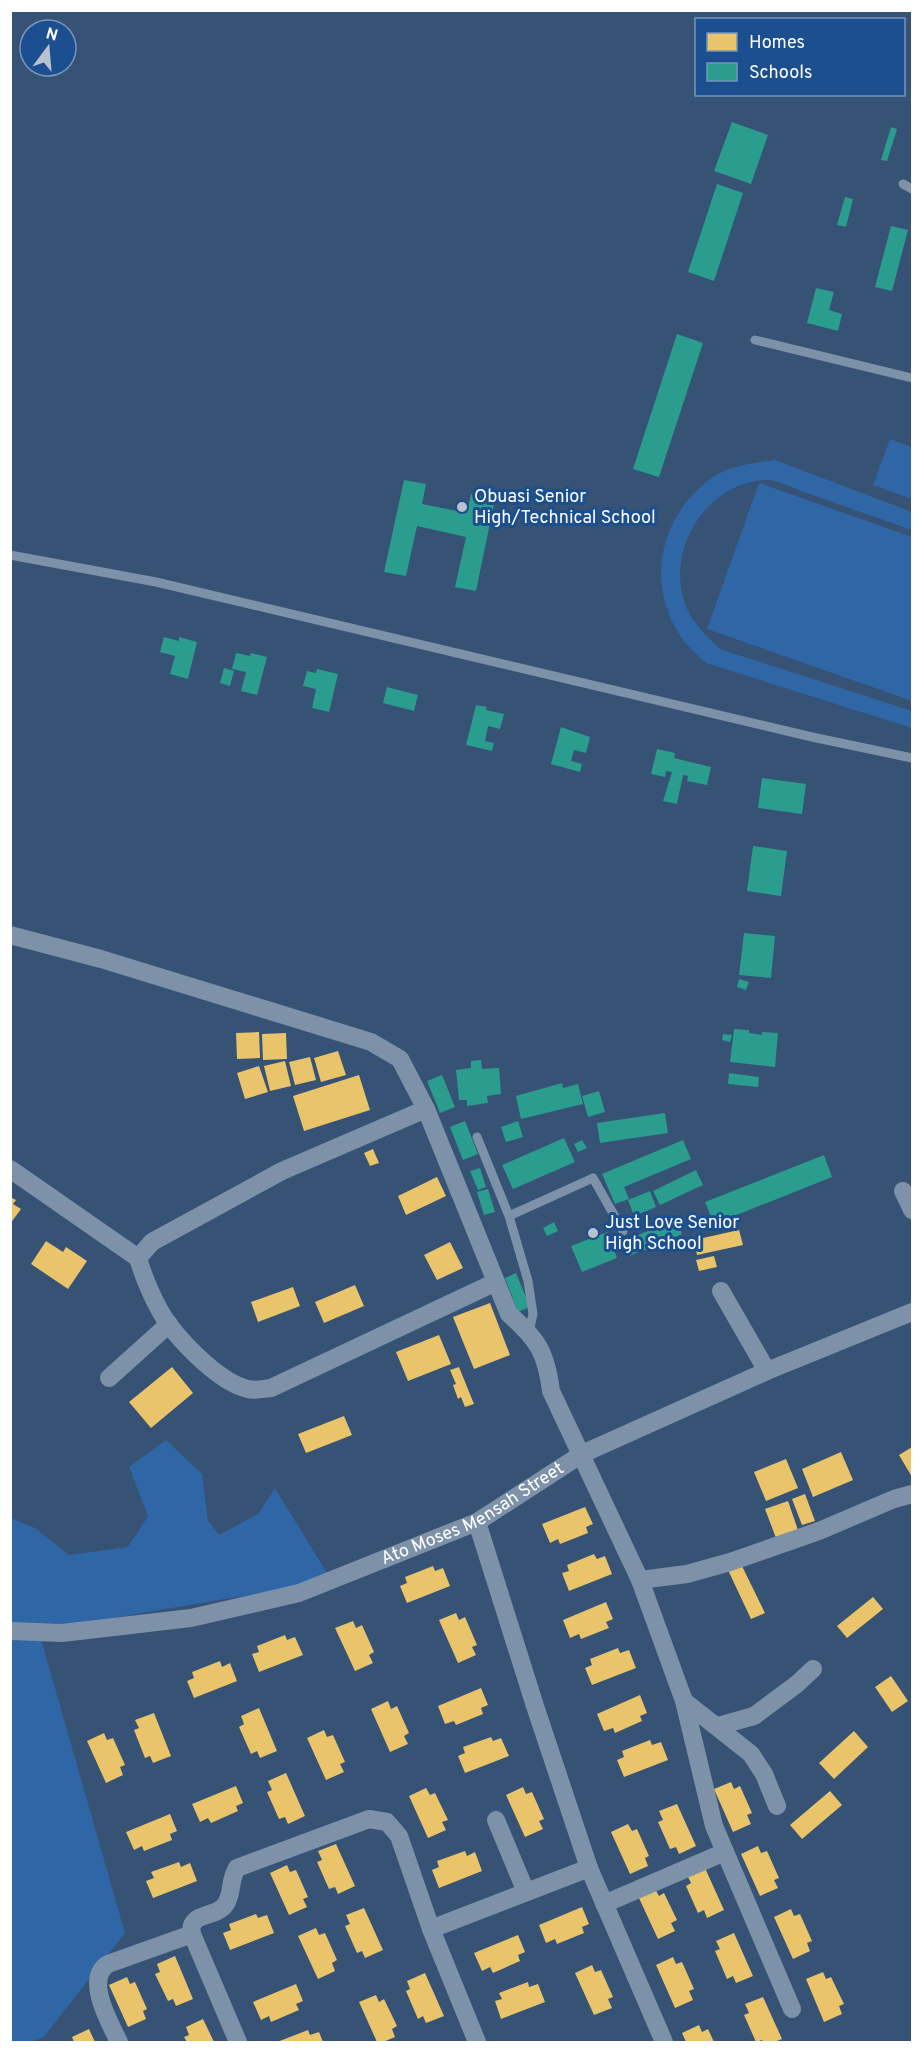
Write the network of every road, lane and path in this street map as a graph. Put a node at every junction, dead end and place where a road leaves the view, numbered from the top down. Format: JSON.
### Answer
{"nodes":[{"id":1,"x":903,"y":184,"type":"dead end"},
{"id":2,"x":912,"y":189,"type":"edge"},
{"id":3,"x":755,"y":340,"type":"dead end"},
{"id":4,"x":912,"y":378,"type":"edge"},
{"id":5,"x":10,"y":555,"type":"edge"},
{"id":6,"x":912,"y":758,"type":"edge"},
{"id":7,"x":10,"y":935,"type":"edge"},
{"id":8,"x":426,"y":1109,"type":"junction"},
{"id":9,"x":477,"y":1137,"type":"dead end"},
{"id":10,"x":10,"y":1169,"type":"edge"},
{"id":11,"x":903,"y":1191,"type":"dead end"},
{"id":12,"x":912,"y":1210,"type":"edge"},
{"id":13,"x":508,"y":1216,"type":"junction"},
{"id":14,"x":623,"y":1231,"type":"dead end"},
{"id":15,"x":138,"y":1258,"type":"junction"},
{"id":16,"x":496,"y":1282,"type":"junction"},
{"id":17,"x":721,"y":1291,"type":"dead end"},
{"id":18,"x":912,"y":1312,"type":"edge"},
{"id":19,"x":169,"y":1324,"type":"junction"},
{"id":20,"x":529,"y":1332,"type":"junction"},
{"id":21,"x":767,"y":1371,"type":"junction"},
{"id":22,"x":109,"y":1378,"type":"dead end"},
{"id":23,"x":582,"y":1454,"type":"junction"},
{"id":24,"x":912,"y":1494,"type":"edge"},
{"id":25,"x":477,"y":1522,"type":"junction"},
{"id":26,"x":640,"y":1580,"type":"junction"},
{"id":27,"x":10,"y":1631,"type":"edge"},
{"id":28,"x":813,"y":1669,"type":"dead end"},
{"id":29,"x":684,"y":1701,"type":"junction"},
{"id":30,"x":718,"y":1726,"type":"junction"},
{"id":31,"x":777,"y":1806,"type":"dead end"},
{"id":32,"x":496,"y":1820,"type":"dead end"},
{"id":33,"x":725,"y":1852,"type":"junction"},
{"id":34,"x":589,"y":1868,"type":"junction"},
{"id":35,"x":526,"y":1892,"type":"junction"},
{"id":36,"x":604,"y":1904,"type":"junction"},
{"id":37,"x":431,"y":1929,"type":"junction"},
{"id":38,"x":192,"y":1934,"type":"junction"},
{"id":39,"x":792,"y":2009,"type":"dead end"},
{"id":40,"x":119,"y":2043,"type":"edge"},
{"id":41,"x":238,"y":2043,"type":"edge"},
{"id":42,"x":477,"y":2043,"type":"edge"},
{"id":43,"x":664,"y":2043,"type":"edge"}],
"edges":[{"from":1,"to":2,"type":"lane"},
{"from":3,"to":4,"type":"lane"},
{"from":5,"to":6,"type":"lane"},
{"from":7,"to":8,"type":"street"},
{"from":8,"to":15,"type":"street"},
{"from":8,"to":16,"type":"street"},
{"from":9,"to":13,"type":"lane"},
{"from":10,"to":15,"type":"street"},
{"from":11,"to":12,"type":"street"},
{"from":13,"to":14,"type":"lane"},
{"from":13,"to":20,"type":"lane"},
{"from":15,"to":19,"type":"street"},
{"from":16,"to":19,"type":"street"},
{"from":16,"to":20,"type":"street"},
{"from":17,"to":21,"type":"street"},
{"from":18,"to":21,"type":"street","name":"Ato Moses Mensah Street"},
{"from":19,"to":22,"type":"street"},
{"from":20,"to":23,"type":"street"},
{"from":21,"to":23,"type":"street","name":"Ato Moses Mensah Street"},
{"from":23,"to":25,"type":"street","name":"Ato Moses Mensah Street"},
{"from":23,"to":26,"type":"street"},
{"from":24,"to":26,"type":"street"},
{"from":25,"to":27,"type":"street","name":"Ato Moses Mensah Street"},
{"from":25,"to":34,"type":"street"},
{"from":26,"to":29,"type":"street"},
{"from":28,"to":30,"type":"street"},
{"from":29,"to":30,"type":"street"},
{"from":29,"to":33,"type":"street"},
{"from":30,"to":31,"type":"street"},
{"from":32,"to":35,"type":"street"},
{"from":33,"to":36,"type":"street"},
{"from":33,"to":39,"type":"street"},
{"from":34,"to":35,"type":"street"},
{"from":34,"to":36,"type":"street"},
{"from":35,"to":37,"type":"street"},
{"from":36,"to":43,"type":"street"},
{"from":37,"to":38,"type":"street"},
{"from":37,"to":42,"type":"street"},
{"from":38,"to":40,"type":"street"},
{"from":38,"to":41,"type":"street"}]}
